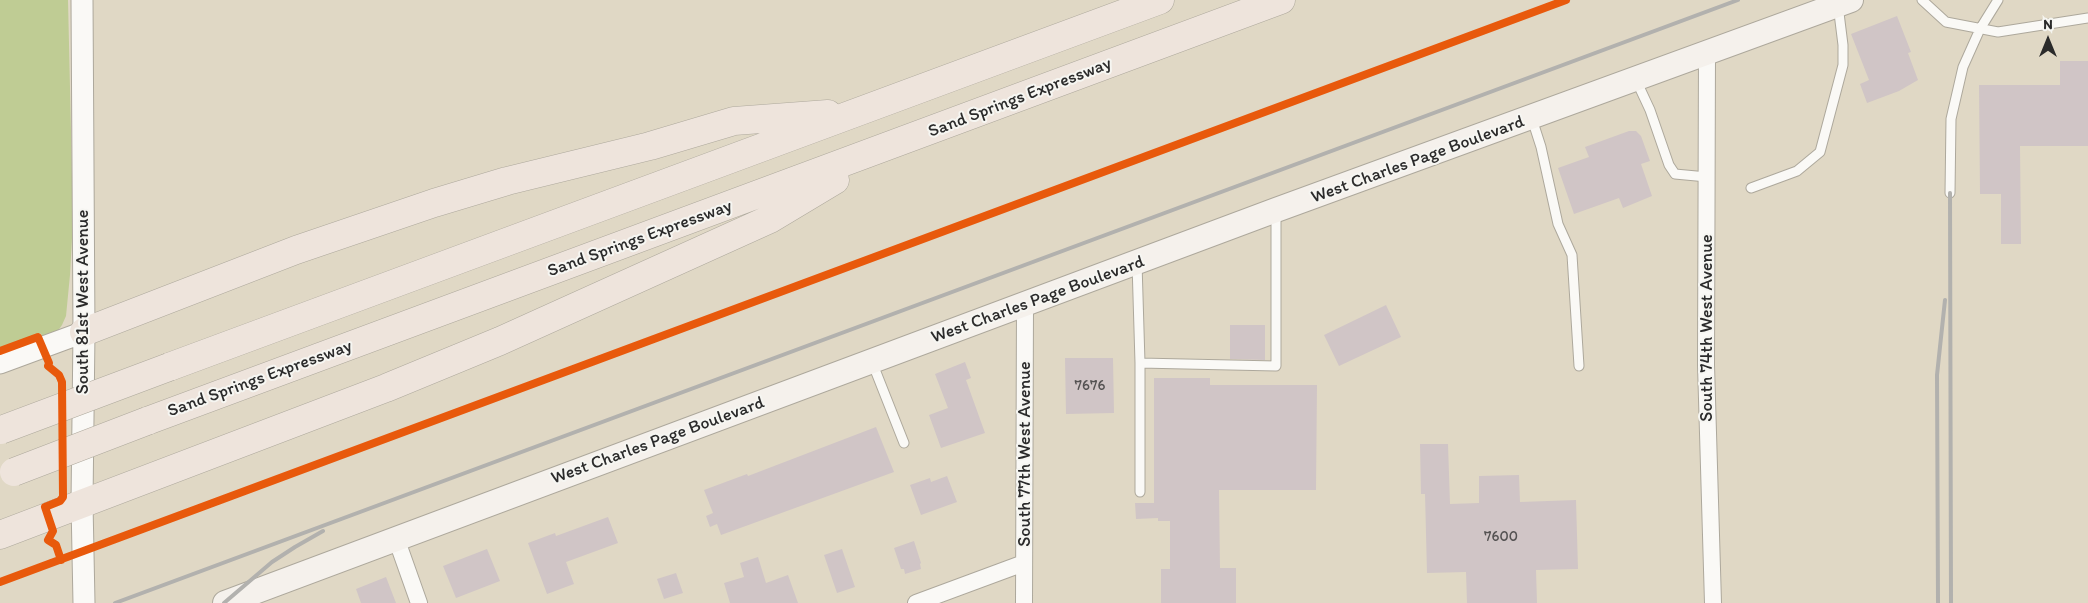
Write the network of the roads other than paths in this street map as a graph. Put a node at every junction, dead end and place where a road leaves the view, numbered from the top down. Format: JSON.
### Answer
{"nodes":[{"id":1,"x":82,"y":0,"type":"edge"},
{"id":2,"x":1160,"y":0,"type":"edge"},
{"id":3,"x":1281,"y":0,"type":"edge"},
{"id":4,"x":1922,"y":0,"type":"edge"},
{"id":5,"x":1998,"y":0,"type":"edge"},
{"id":6,"x":1845,"y":2,"type":"edge"},
{"id":7,"x":2088,"y":18,"type":"edge"},
{"id":8,"x":1980,"y":29,"type":"junction"},
{"id":9,"x":1707,"y":54,"type":"junction"},
{"id":10,"x":1636,"y":80,"type":"junction"},
{"id":11,"x":862,"y":111,"type":"junction"},
{"id":12,"x":1532,"y":118,"type":"junction"},
{"id":13,"x":889,"y":146,"type":"junction"},
{"id":14,"x":1706,"y":176,"type":"junction"},
{"id":15,"x":1751,"y":188,"type":"dead end"},
{"id":16,"x":1950,"y":193,"type":"dead end"},
{"id":17,"x":1276,"y":210,"type":"junction"},
{"id":18,"x":1137,"y":263,"type":"junction"},
{"id":19,"x":1025,"y":304,"type":"junction"},
{"id":20,"x":84,"y":332,"type":"junction"},
{"id":21,"x":872,"y":361,"type":"junction"},
{"id":22,"x":0,"y":363,"type":"edge"},
{"id":23,"x":1140,"y":363,"type":"junction"},
{"id":24,"x":1579,"y":366,"type":"dead end"},
{"id":25,"x":0,"y":430,"type":"edge"},
{"id":26,"x":904,"y":443,"type":"dead end"},
{"id":27,"x":7,"y":475,"type":"edge"},
{"id":28,"x":1140,"y":492,"type":"dead end"},
{"id":29,"x":82,"y":503,"type":"junction"},
{"id":30,"x":0,"y":535,"type":"edge"},
{"id":31,"x":396,"y":538,"type":"junction"},
{"id":32,"x":1024,"y":563,"type":"junction"},
{"id":33,"x":84,"y":603,"type":"edge"},
{"id":34,"x":225,"y":603,"type":"edge"},
{"id":35,"x":419,"y":603,"type":"edge"},
{"id":36,"x":916,"y":603,"type":"edge"},
{"id":37,"x":1024,"y":603,"type":"edge"},
{"id":38,"x":1713,"y":603,"type":"edge"}],
"edges":[{"from":1,"to":20,"type":"street","name":"South 81st West Avenue"},
{"from":2,"to":11,"type":"highway"},
{"from":3,"to":13,"type":"highway","name":"Sand Springs Expressway"},
{"from":4,"to":8,"type":"lane"},
{"from":5,"to":8,"type":"lane"},
{"from":6,"to":9,"type":"main road","name":"West Charles Page Boulevard"},
{"from":6,"to":15,"type":"lane"},
{"from":7,"to":8,"type":"lane"},
{"from":8,"to":16,"type":"lane"},
{"from":9,"to":10,"type":"main road","name":"West Charles Page Boulevard"},
{"from":9,"to":14,"type":"street","name":"South 74th West Avenue"},
{"from":10,"to":12,"type":"main road","name":"West Charles Page Boulevard"},
{"from":10,"to":14,"type":"lane"},
{"from":11,"to":20,"type":"highway"},
{"from":11,"to":25,"type":"highway","bridge":true},
{"from":12,"to":17,"type":"main road","name":"West Charles Page Boulevard"},
{"from":12,"to":24,"type":"lane"},
{"from":13,"to":27,"type":"highway","name":"Sand Springs Expressway","bridge":true},
{"from":13,"to":29,"type":"highway"},
{"from":14,"to":38,"type":"street","name":"South 74th West Avenue"},
{"from":17,"to":18,"type":"main road","name":"West Charles Page Boulevard"},
{"from":17,"to":23,"type":"lane"},
{"from":18,"to":19,"type":"main road","name":"West Charles Page Boulevard"},
{"from":18,"to":23,"type":"lane"},
{"from":19,"to":21,"type":"main road","name":"West Charles Page Boulevard"},
{"from":19,"to":32,"type":"street","name":"South 77th West Avenue"},
{"from":20,"to":22,"type":"street"},
{"from":20,"to":29,"type":"street","name":"South 81st West Avenue"},
{"from":21,"to":26,"type":"lane"},
{"from":21,"to":31,"type":"main road","name":"West Charles Page Boulevard"},
{"from":23,"to":28,"type":"lane"},
{"from":29,"to":30,"type":"highway"},
{"from":29,"to":33,"type":"street","name":"South 81st West Avenue"},
{"from":31,"to":34,"type":"main road","name":"West Charles Page Boulevard"},
{"from":31,"to":35,"type":"street"},
{"from":32,"to":36,"type":"street"},
{"from":32,"to":37,"type":"street","name":"South 77th West Avenue"}]}
